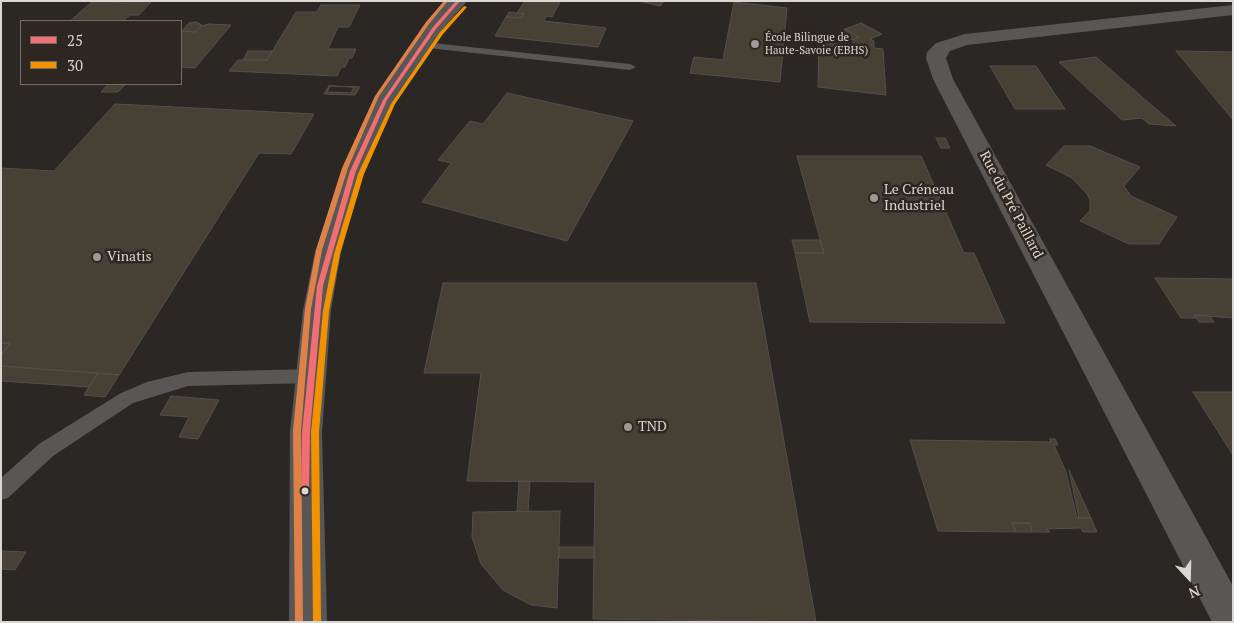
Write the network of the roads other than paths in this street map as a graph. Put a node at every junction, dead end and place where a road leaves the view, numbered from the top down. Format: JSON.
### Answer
{"nodes":[{"id":1,"x":455,"y":2,"type":"edge"},
{"id":2,"x":1233,"y":10,"type":"edge"},
{"id":3,"x":422,"y":45,"type":"junction"},
{"id":4,"x":630,"y":67,"type":"dead end"},
{"id":5,"x":311,"y":376,"type":"junction"},
{"id":6,"x":1,"y":491,"type":"edge"},
{"id":7,"x":308,"y":622,"type":"edge"},
{"id":8,"x":1232,"y":622,"type":"edge"}],
"edges":[{"from":1,"to":3,"type":"street"},
{"from":2,"to":8,"type":"street","name":"Rue du Pré Paillard"},
{"from":3,"to":4,"type":"lane"},
{"from":3,"to":5,"type":"street"},
{"from":5,"to":6,"type":"lane"},
{"from":5,"to":7,"type":"street"}]}
